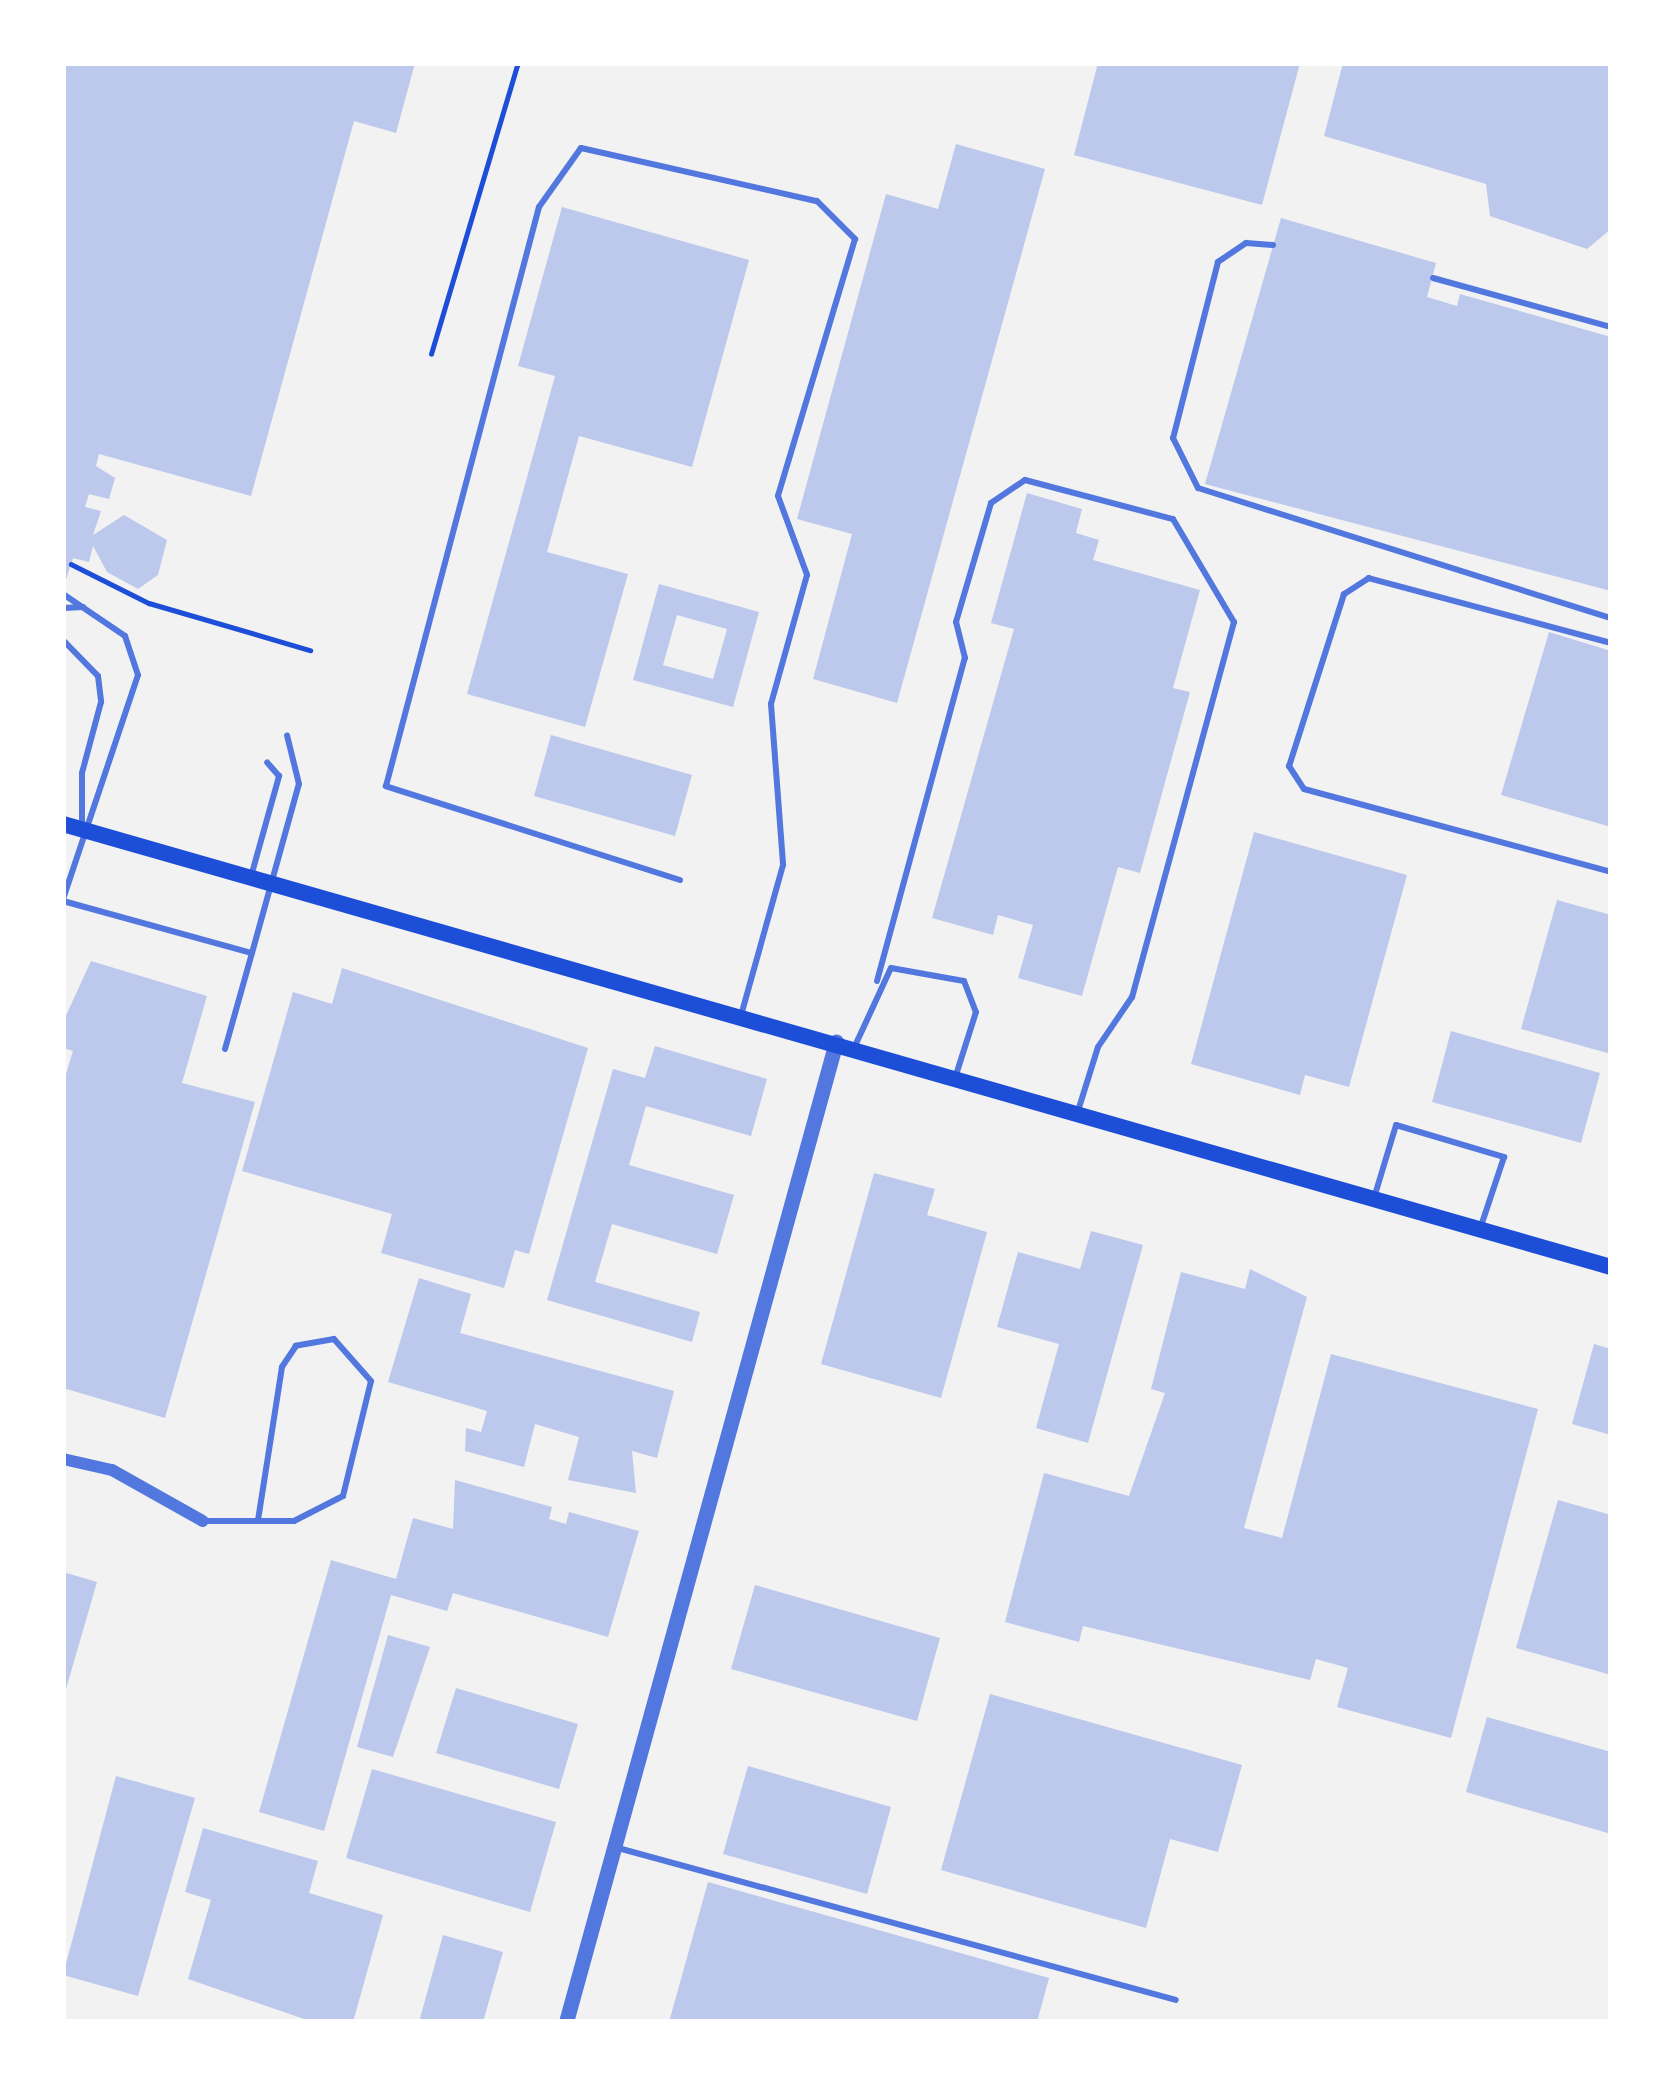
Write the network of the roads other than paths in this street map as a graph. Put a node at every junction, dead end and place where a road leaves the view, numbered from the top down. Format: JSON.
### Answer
{"nodes":[{"id":1,"x":1273,"y":245,"type":"dead end"},
{"id":2,"x":1432,"y":278,"type":"dead end"},
{"id":3,"x":1611,"y":327,"type":"edge"},
{"id":4,"x":63,"y":594,"type":"edge"},
{"id":5,"x":83,"y":607,"type":"junction"},
{"id":6,"x":63,"y":608,"type":"edge"},
{"id":7,"x":1611,"y":617,"type":"edge"},
{"id":8,"x":63,"y":640,"type":"edge"},
{"id":9,"x":1611,"y":643,"type":"edge"},
{"id":10,"x":287,"y":735,"type":"dead end"},
{"id":11,"x":267,"y":763,"type":"dead end"},
{"id":12,"x":63,"y":824,"type":"edge"},
{"id":13,"x":83,"y":830,"type":"junction"},
{"id":14,"x":1611,"y":872,"type":"edge"},
{"id":15,"x":251,"y":877,"type":"junction"},
{"id":16,"x":680,"y":880,"type":"dead end"},
{"id":17,"x":273,"y":883,"type":"junction"},
{"id":18,"x":63,"y":900,"type":"edge"},
{"id":19,"x":252,"y":953,"type":"junction"},
{"id":20,"x":877,"y":981,"type":"junction"},
{"id":21,"x":740,"y":1015,"type":"junction"},
{"id":22,"x":845,"y":1045,"type":"junction"},
{"id":23,"x":225,"y":1049,"type":"dead end"},
{"id":24,"x":956,"y":1078,"type":"junction"},
{"id":25,"x":1077,"y":1114,"type":"junction"},
{"id":26,"x":1373,"y":1200,"type":"junction"},
{"id":27,"x":1480,"y":1230,"type":"junction"},
{"id":28,"x":1611,"y":1267,"type":"edge"},
{"id":29,"x":63,"y":1459,"type":"edge"},
{"id":30,"x":203,"y":1521,"type":"joint"},
{"id":31,"x":258,"y":1521,"type":"junction"},
{"id":32,"x":614,"y":1847,"type":"junction"},
{"id":33,"x":1176,"y":2000,"type":"dead end"},
{"id":34,"x":566,"y":2022,"type":"edge"}],
"edges":[{"from":1,"to":7,"type":"lane"},
{"from":2,"to":3,"type":"lane"},
{"from":4,"to":5,"type":"lane"},
{"from":5,"to":6,"type":"lane"},
{"from":5,"to":13,"type":"lane"},
{"from":8,"to":13,"type":"lane"},
{"from":9,"to":14,"type":"lane"},
{"from":10,"to":17,"type":"lane"},
{"from":11,"to":15,"type":"lane"},
{"from":12,"to":13,"type":"main road"},
{"from":13,"to":15,"type":"main road"},
{"from":13,"to":18,"type":"lane"},
{"from":15,"to":17,"type":"main road"},
{"from":16,"to":21,"type":"lane"},
{"from":17,"to":19,"type":"lane"},
{"from":17,"to":21,"type":"main road"},
{"from":18,"to":19,"type":"lane"},
{"from":19,"to":23,"type":"lane"},
{"from":20,"to":22,"type":"lane"},
{"from":20,"to":24,"type":"lane"},
{"from":20,"to":25,"type":"lane"},
{"from":21,"to":22,"type":"main road"},
{"from":22,"to":24,"type":"main road"},
{"from":22,"to":32,"type":"street"},
{"from":24,"to":25,"type":"main road"},
{"from":25,"to":26,"type":"main road"},
{"from":26,"to":27,"type":"main road"},
{"from":26,"to":27,"type":"lane"},
{"from":27,"to":28,"type":"main road"},
{"from":29,"to":30,"type":"street"},
{"from":30,"to":31,"type":"lane"},
{"from":31,"to":31,"type":"lane"},
{"from":32,"to":33,"type":"lane"},
{"from":32,"to":34,"type":"street"}]}
